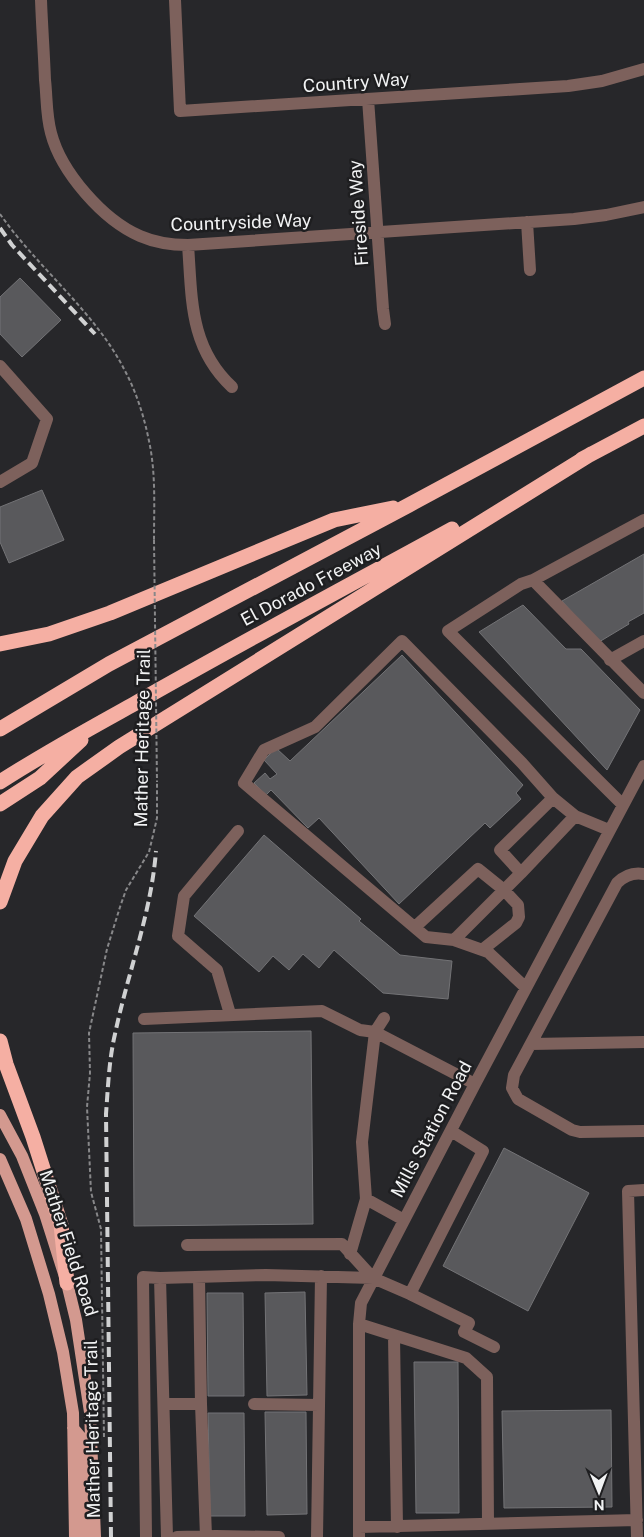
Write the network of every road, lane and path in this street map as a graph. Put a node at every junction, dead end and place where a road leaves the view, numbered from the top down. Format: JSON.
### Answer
{"nodes":[{"id":1,"x":41,"y":0,"type":"edge"},
{"id":2,"x":174,"y":0,"type":"edge"},
{"id":3,"x":644,"y":69,"type":"edge"},
{"id":4,"x":368,"y":99,"type":"junction"},
{"id":5,"x":644,"y":207,"type":"edge"},
{"id":6,"x":0,"y":214,"type":"edge"},
{"id":7,"x":527,"y":222,"type":"junction"},
{"id":8,"x":377,"y":232,"type":"junction"},
{"id":9,"x":188,"y":245,"type":"junction"},
{"id":10,"x":530,"y":270,"type":"dead end"},
{"id":11,"x":385,"y":324,"type":"dead end"},
{"id":12,"x":0,"y":366,"type":"edge"},
{"id":13,"x":644,"y":378,"type":"edge"},
{"id":14,"x":232,"y":387,"type":"dead end"},
{"id":15,"x":644,"y":426,"type":"edge"},
{"id":16,"x":591,"y":454,"type":"junction"},
{"id":17,"x":0,"y":482,"type":"edge"},
{"id":18,"x":409,"y":505,"type":"junction"},
{"id":19,"x":644,"y":520,"type":"edge"},
{"id":20,"x":533,"y":580,"type":"junction"},
{"id":21,"x":644,"y":641,"type":"edge"},
{"id":22,"x":0,"y":644,"type":"edge"},
{"id":23,"x":610,"y":660,"type":"junction"},
{"id":24,"x":644,"y":693,"type":"edge"},
{"id":25,"x":103,"y":720,"type":"junction"},
{"id":26,"x":0,"y":729,"type":"edge"},
{"id":27,"x":644,"y":766,"type":"edge"},
{"id":28,"x":0,"y":782,"type":"edge"},
{"id":29,"x":553,"y":798,"type":"junction"},
{"id":30,"x":0,"y":804,"type":"edge"},
{"id":31,"x":622,"y":805,"type":"junction"},
{"id":32,"x":575,"y":816,"type":"junction"},
{"id":33,"x":609,"y":830,"type":"junction"},
{"id":34,"x":238,"y":831,"type":"dead end"},
{"id":35,"x":521,"y":873,"type":"junction"},
{"id":36,"x":644,"y":874,"type":"edge"},
{"id":37,"x":504,"y":890,"type":"junction"},
{"id":38,"x":0,"y":902,"type":"edge"},
{"id":39,"x":415,"y":927,"type":"junction"},
{"id":40,"x":454,"y":940,"type":"junction"},
{"id":41,"x":482,"y":950,"type":"junction"},
{"id":42,"x":526,"y":988,"type":"junction"},
{"id":43,"x":230,"y":1014,"type":"junction"},
{"id":44,"x":384,"y":1018,"type":"dead end"},
{"id":45,"x":144,"y":1019,"type":"dead end"},
{"id":46,"x":375,"y":1032,"type":"junction"},
{"id":47,"x":0,"y":1041,"type":"edge"},
{"id":48,"x":644,"y":1042,"type":"edge"},
{"id":49,"x":531,"y":1044,"type":"junction"},
{"id":50,"x":475,"y":1084,"type":"junction"},
{"id":51,"x":0,"y":1115,"type":"edge"},
{"id":52,"x":451,"y":1131,"type":"junction"},
{"id":53,"x":644,"y":1131,"type":"edge"},
{"id":54,"x":0,"y":1159,"type":"edge"},
{"id":55,"x":644,"y":1190,"type":"edge"},
{"id":56,"x":366,"y":1199,"type":"junction"},
{"id":57,"x":404,"y":1220,"type":"junction"},
{"id":58,"x":187,"y":1245,"type":"dead end"},
{"id":59,"x":350,"y":1254,"type":"junction"},
{"id":60,"x":321,"y":1276,"type":"junction"},
{"id":61,"x":199,"y":1277,"type":"junction"},
{"id":62,"x":160,"y":1278,"type":"junction"},
{"id":63,"x":373,"y":1278,"type":"junction"},
{"id":64,"x":67,"y":1283,"type":"junction"},
{"id":65,"x":410,"y":1294,"type":"junction"},
{"id":66,"x":359,"y":1324,"type":"junction"},
{"id":67,"x":394,"y":1336,"type":"junction"},
{"id":68,"x":494,"y":1347,"type":"dead end"},
{"id":69,"x":164,"y":1404,"type":"junction"},
{"id":70,"x":201,"y":1404,"type":"junction"},
{"id":71,"x":254,"y":1404,"type":"dead end"},
{"id":72,"x":319,"y":1404,"type":"junction"},
{"id":73,"x":73,"y":1428,"type":"junction"},
{"id":74,"x":104,"y":1437,"type":"dead end"},
{"id":75,"x":636,"y":1520,"type":"junction"},
{"id":76,"x":523,"y":1523,"type":"junction"},
{"id":77,"x":488,"y":1524,"type":"junction"},
{"id":78,"x":397,"y":1526,"type":"junction"},
{"id":79,"x":359,"y":1532,"type":"edge"},
{"id":80,"x":206,"y":1536,"type":"edge"},
{"id":81,"x":75,"y":1537,"type":"edge"},
{"id":82,"x":85,"y":1537,"type":"edge"},
{"id":83,"x":95,"y":1537,"type":"edge"},
{"id":84,"x":146,"y":1537,"type":"edge"},
{"id":85,"x":167,"y":1537,"type":"edge"},
{"id":86,"x":177,"y":1537,"type":"edge"},
{"id":87,"x":279,"y":1537,"type":"edge"},
{"id":88,"x":317,"y":1537,"type":"edge"},
{"id":89,"x":522,"y":1537,"type":"edge"},
{"id":90,"x":638,"y":1537,"type":"edge"}],
"edges":[{"from":1,"to":9,"type":"street","name":"Countryside Way"},
{"from":2,"to":4,"type":"street","name":"Country Way"},
{"from":3,"to":4,"type":"street","name":"Country Way"},
{"from":4,"to":8,"type":"street","name":"Fireside Way"},
{"from":5,"to":7,"type":"street","name":"Countryside Way"},
{"from":6,"to":74,"type":"path","name":"Mather Heritage Trail","bridge":true},
{"from":7,"to":8,"type":"street","name":"Countryside Way"},
{"from":7,"to":10,"type":"street"},
{"from":8,"to":9,"type":"street","name":"Countryside Way"},
{"from":8,"to":11,"type":"street","name":"Fireside Way"},
{"from":9,"to":14,"type":"street"},
{"from":12,"to":17,"type":"street"},
{"from":13,"to":18,"type":"highway","name":"El Dorado Freeway"},
{"from":15,"to":16,"type":"highway","name":"El Dorado Freeway"},
{"from":16,"to":25,"type":"highway","name":"El Dorado Freeway"},
{"from":16,"to":38,"type":"highway"},
{"from":18,"to":22,"type":"highway"},
{"from":18,"to":26,"type":"highway","name":"El Dorado Freeway"},
{"from":19,"to":20,"type":"street"},
{"from":20,"to":23,"type":"street"},
{"from":20,"to":31,"type":"street"},
{"from":21,"to":23,"type":"street"},
{"from":23,"to":24,"type":"street"},
{"from":25,"to":28,"type":"highway","name":"El Dorado Freeway"},
{"from":25,"to":30,"type":"highway"},
{"from":27,"to":31,"type":"street","name":"Mills Station Road"},
{"from":29,"to":32,"type":"street"},
{"from":29,"to":35,"type":"street"},
{"from":29,"to":39,"type":"street"},
{"from":31,"to":33,"type":"street","name":"Mills Station Road"},
{"from":32,"to":33,"type":"street"},
{"from":32,"to":35,"type":"street"},
{"from":33,"to":42,"type":"street","name":"Mills Station Road"},
{"from":34,"to":43,"type":"street"},
{"from":35,"to":37,"type":"street"},
{"from":36,"to":49,"type":"street"},
{"from":37,"to":39,"type":"street"},
{"from":37,"to":40,"type":"street"},
{"from":37,"to":41,"type":"street"},
{"from":39,"to":40,"type":"street"},
{"from":40,"to":41,"type":"street"},
{"from":41,"to":42,"type":"street"},
{"from":42,"to":50,"type":"street","name":"Mills Station Road"},
{"from":43,"to":45,"type":"street"},
{"from":43,"to":46,"type":"street"},
{"from":44,"to":46,"type":"street"},
{"from":46,"to":50,"type":"street"},
{"from":46,"to":56,"type":"street"},
{"from":47,"to":64,"type":"highway"},
{"from":48,"to":49,"type":"street"},
{"from":49,"to":53,"type":"street"},
{"from":50,"to":52,"type":"street","name":"Mills Station Road"},
{"from":51,"to":64,"type":"main road","name":"Mather Field Road"},
{"from":52,"to":57,"type":"street","name":"Mills Station Road"},
{"from":52,"to":65,"type":"street"},
{"from":54,"to":73,"type":"main road","name":"Mather Field Road"},
{"from":55,"to":75,"type":"street"},
{"from":56,"to":57,"type":"street"},
{"from":56,"to":59,"type":"street"},
{"from":57,"to":63,"type":"street","name":"Mills Station Road"},
{"from":58,"to":59,"type":"street"},
{"from":59,"to":63,"type":"street"},
{"from":60,"to":61,"type":"street"},
{"from":60,"to":63,"type":"street"},
{"from":60,"to":72,"type":"street"},
{"from":61,"to":62,"type":"street"},
{"from":61,"to":70,"type":"street"},
{"from":62,"to":69,"type":"street"},
{"from":62,"to":84,"type":"street"},
{"from":63,"to":65,"type":"street"},
{"from":63,"to":66,"type":"street","name":"Mills Station Road"},
{"from":64,"to":83,"type":"main road","name":"Mather Field Road"},
{"from":65,"to":68,"type":"street"},
{"from":66,"to":67,"type":"street"},
{"from":66,"to":79,"type":"street","name":"Mills Station Road"},
{"from":67,"to":77,"type":"street"},
{"from":67,"to":78,"type":"street"},
{"from":69,"to":70,"type":"street"},
{"from":69,"to":85,"type":"street"},
{"from":70,"to":80,"type":"street"},
{"from":71,"to":72,"type":"street"},
{"from":72,"to":88,"type":"street"},
{"from":73,"to":81,"type":"main road","name":"Mather Field Road"},
{"from":73,"to":82,"type":"main road"},
{"from":75,"to":76,"type":"street"},
{"from":75,"to":90,"type":"street"},
{"from":76,"to":77,"type":"street"},
{"from":76,"to":89,"type":"street"},
{"from":77,"to":78,"type":"street"},
{"from":78,"to":79,"type":"street"},
{"from":80,"to":86,"type":"street"},
{"from":80,"to":87,"type":"street"}]}
